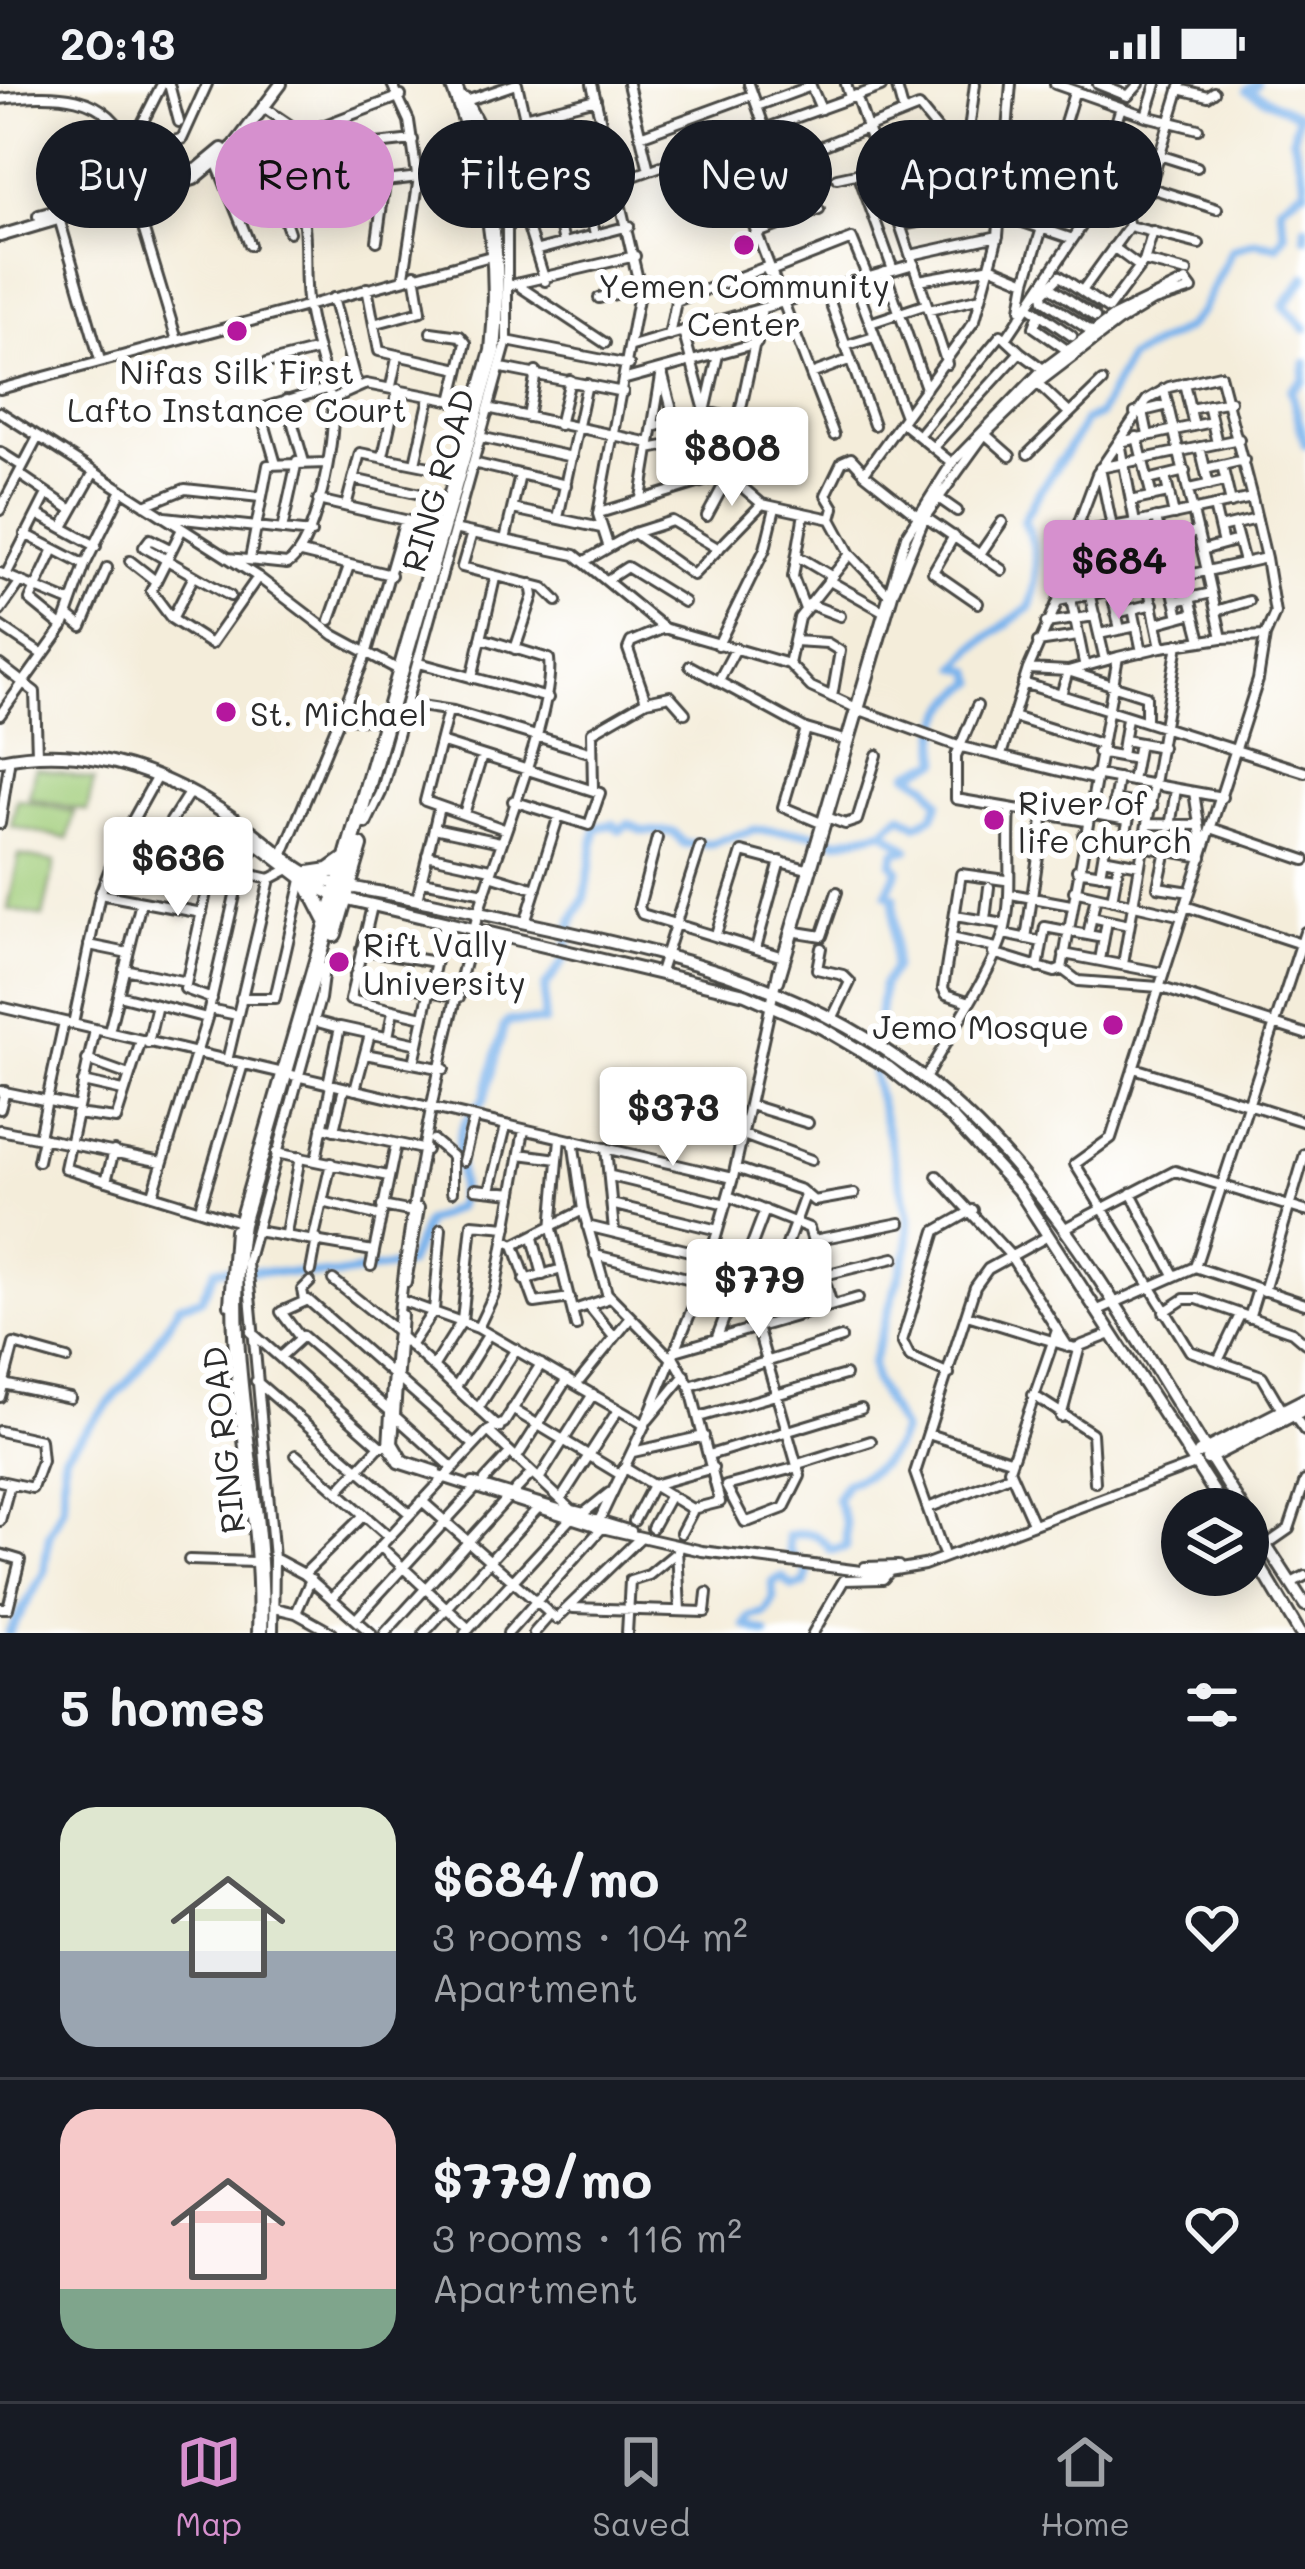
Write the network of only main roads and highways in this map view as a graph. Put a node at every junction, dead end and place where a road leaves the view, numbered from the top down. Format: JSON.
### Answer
{"nodes":[{"id":1,"x":272,"y":84,"type":"edge"},
{"id":2,"x":281,"y":84,"type":"edge"},
{"id":3,"x":461,"y":94,"type":"edge"},
{"id":4,"x":191,"y":172,"type":"edge"},
{"id":5,"x":191,"y":179,"type":"edge"},
{"id":6,"x":36,"y":219,"type":"edge"},
{"id":7,"x":36,"y":223,"type":"edge"},
{"id":8,"x":0,"y":232,"type":"edge"},
{"id":9,"x":3,"y":763,"type":"edge"},
{"id":10,"x":172,"y":784,"type":"junction"},
{"id":11,"x":361,"y":826,"type":"junction"},
{"id":12,"x":346,"y":859,"type":"junction"},
{"id":13,"x":306,"y":878,"type":"junction"},
{"id":14,"x":342,"y":891,"type":"junction"},
{"id":15,"x":327,"y":926,"type":"junction"},
{"id":16,"x":319,"y":967,"type":"junction"},
{"id":17,"x":963,"y":1107,"type":"junction"},
{"id":18,"x":953,"y":1119,"type":"junction"},
{"id":19,"x":1305,"y":1399,"type":"edge"},
{"id":20,"x":1294,"y":1412,"type":"edge"},
{"id":21,"x":1213,"y":1451,"type":"junction"},
{"id":22,"x":1193,"y":1461,"type":"junction"},
{"id":23,"x":1211,"y":1488,"type":"edge"},
{"id":24,"x":1229,"y":1488,"type":"edge"},
{"id":25,"x":1269,"y":1550,"type":"edge"},
{"id":26,"x":1269,"y":1581,"type":"edge"},
{"id":27,"x":1305,"y":1605,"type":"edge"},
{"id":28,"x":264,"y":1633,"type":"edge"},
{"id":29,"x":1300,"y":1633,"type":"edge"}],
"edges":[{"from":1,"to":4,"type":"main road"},
{"from":2,"to":5,"type":"main road"},
{"from":3,"to":11,"type":"highway","name":"RING ROAD"},
{"from":6,"to":8,"type":"main road"},
{"from":7,"to":8,"type":"main road"},
{"from":9,"to":10,"type":"main road"},
{"from":9,"to":10,"type":"main road"},
{"from":10,"to":13,"type":"main road"},
{"from":10,"to":13,"type":"main road"},
{"from":11,"to":12,"type":"highway","name":"RING ROAD"},
{"from":11,"to":14,"type":"highway","name":"RING ROAD"},
{"from":12,"to":13,"type":"highway"},
{"from":12,"to":14,"type":"highway","name":"RING ROAD"},
{"from":13,"to":14,"type":"main road"},
{"from":13,"to":15,"type":"highway"},
{"from":14,"to":15,"type":"highway","name":"RING ROAD"},
{"from":14,"to":16,"type":"highway","name":"RING ROAD"},
{"from":14,"to":17,"type":"main road"},
{"from":14,"to":18,"type":"main road"},
{"from":15,"to":16,"type":"highway","name":"RING ROAD"},
{"from":16,"to":28,"type":"highway","name":"RING ROAD"},
{"from":17,"to":18,"type":"main road"},
{"from":17,"to":21,"type":"main road"},
{"from":18,"to":22,"type":"main road"},
{"from":19,"to":20,"type":"main road"},
{"from":20,"to":21,"type":"main road"},
{"from":21,"to":22,"type":"main road"},
{"from":21,"to":24,"type":"main road"},
{"from":22,"to":23,"type":"main road"},
{"from":25,"to":27,"type":"main road"},
{"from":26,"to":29,"type":"main road"}]}
